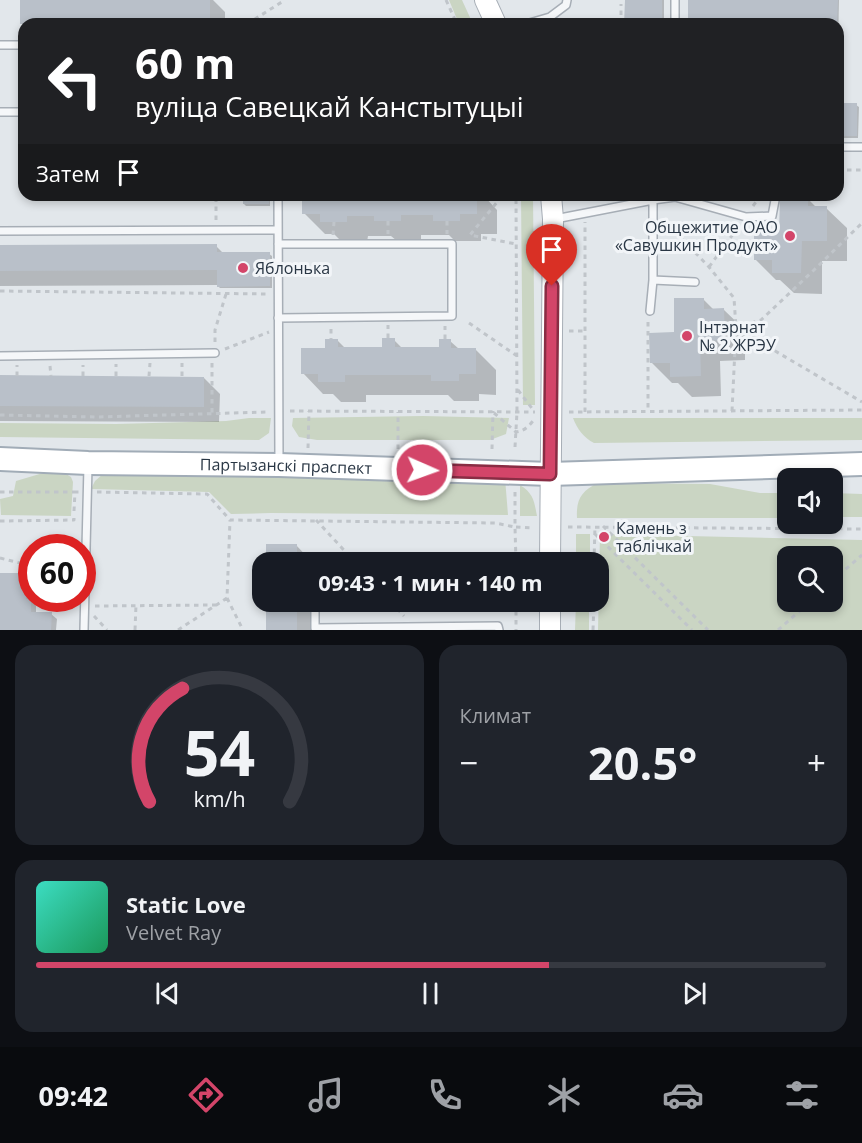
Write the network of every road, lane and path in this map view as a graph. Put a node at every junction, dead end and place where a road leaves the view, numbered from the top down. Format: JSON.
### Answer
{"nodes":[{"id":1,"x":285,"y":0,"type":"edge"},
{"id":2,"x":446,"y":0,"type":"edge"},
{"id":3,"x":485,"y":0,"type":"edge"},
{"id":4,"x":567,"y":0,"type":"edge"},
{"id":5,"x":675,"y":0,"type":"edge"},
{"id":6,"x":621,"y":4,"type":"dead end"},
{"id":7,"x":256,"y":18,"type":"edge"},
{"id":8,"x":454,"y":18,"type":"edge"},
{"id":9,"x":493,"y":18,"type":"edge"},
{"id":10,"x":547,"y":18,"type":"edge"},
{"id":11,"x":621,"y":18,"type":"edge"},
{"id":12,"x":675,"y":18,"type":"edge"},
{"id":13,"x":0,"y":45,"type":"edge"},
{"id":14,"x":18,"y":45,"type":"edge"},
{"id":15,"x":0,"y":112,"type":"edge"},
{"id":16,"x":18,"y":112,"type":"edge"},
{"id":17,"x":844,"y":147,"type":"edge"},
{"id":18,"x":862,"y":147,"type":"edge"},
{"id":19,"x":844,"y":170,"type":"edge"},
{"id":20,"x":862,"y":170,"type":"edge"},
{"id":21,"x":216,"y":201,"type":"edge"},
{"id":22,"x":278,"y":201,"type":"edge"},
{"id":23,"x":498,"y":201,"type":"edge"},
{"id":24,"x":516,"y":201,"type":"edge"},
{"id":25,"x":552,"y":201,"type":"edge"},
{"id":26,"x":662,"y":201,"type":"edge"},
{"id":27,"x":693,"y":201,"type":"edge"},
{"id":28,"x":756,"y":201,"type":"edge"},
{"id":29,"x":775,"y":201,"type":"edge"},
{"id":30,"x":653,"y":204,"type":"junction"},
{"id":31,"x":584,"y":213,"type":"junction"},
{"id":32,"x":746,"y":217,"type":"junction"},
{"id":33,"x":553,"y":219,"type":"junction"},
{"id":34,"x":387,"y":221,"type":"dead end"},
{"id":35,"x":447,"y":221,"type":"dead end"},
{"id":36,"x":334,"y":222,"type":"dead end"},
{"id":37,"x":862,"y":223,"type":"edge"},
{"id":38,"x":216,"y":230,"type":"junction"},
{"id":39,"x":278,"y":230,"type":"junction"},
{"id":40,"x":0,"y":231,"type":"edge"},
{"id":41,"x":447,"y":235,"type":"dead end"},
{"id":42,"x":333,"y":236,"type":"dead end"},
{"id":43,"x":388,"y":236,"type":"dead end"},
{"id":44,"x":278,"y":244,"type":"junction"},
{"id":45,"x":516,"y":244,"type":"junction"},
{"id":46,"x":709,"y":267,"type":"junction"},
{"id":47,"x":653,"y":280,"type":"junction"},
{"id":48,"x":695,"y":282,"type":"dead end"},
{"id":49,"x":0,"y":291,"type":"edge"},
{"id":50,"x":278,"y":294,"type":"junction"},
{"id":51,"x":650,"y":311,"type":"joint"},
{"id":52,"x":278,"y":318,"type":"junction"},
{"id":53,"x":469,"y":323,"type":"dead end"},
{"id":54,"x":445,"y":324,"type":"dead end"},
{"id":55,"x":388,"y":325,"type":"dead end"},
{"id":56,"x":331,"y":326,"type":"dead end"},
{"id":57,"x":278,"y":328,"type":"junction"},
{"id":58,"x":736,"y":328,"type":"junction"},
{"id":59,"x":388,"y":338,"type":"dead end"},
{"id":60,"x":331,"y":339,"type":"dead end"},
{"id":61,"x":445,"y":339,"type":"dead end"},
{"id":62,"x":215,"y":353,"type":"joint"},
{"id":63,"x":0,"y":356,"type":"edge"},
{"id":64,"x":517,"y":357,"type":"junction"},
{"id":65,"x":150,"y":363,"type":"dead end"},
{"id":66,"x":182,"y":363,"type":"dead end"},
{"id":67,"x":17,"y":364,"type":"dead end"},
{"id":68,"x":50,"y":364,"type":"dead end"},
{"id":69,"x":83,"y":364,"type":"dead end"},
{"id":70,"x":116,"y":364,"type":"dead end"},
{"id":71,"x":17,"y":376,"type":"dead end"},
{"id":72,"x":51,"y":376,"type":"dead end"},
{"id":73,"x":83,"y":376,"type":"dead end"},
{"id":74,"x":116,"y":376,"type":"dead end"},
{"id":75,"x":150,"y":376,"type":"dead end"},
{"id":76,"x":182,"y":376,"type":"dead end"},
{"id":77,"x":517,"y":389,"type":"junction"},
{"id":78,"x":862,"y":402,"type":"edge"},
{"id":79,"x":278,"y":411,"type":"junction"},
{"id":80,"x":309,"y":411,"type":"junction"},
{"id":81,"x":398,"y":411,"type":"junction"},
{"id":82,"x":493,"y":411,"type":"junction"},
{"id":83,"x":648,"y":411,"type":"junction"},
{"id":84,"x":732,"y":411,"type":"junction"},
{"id":85,"x":862,"y":411,"type":"edge"},
{"id":86,"x":517,"y":412,"type":"junction"},
{"id":87,"x":535,"y":412,"type":"junction"},
{"id":88,"x":569,"y":412,"type":"dead end"},
{"id":89,"x":585,"y":412,"type":"junction"},
{"id":90,"x":0,"y":415,"type":"edge"},
{"id":91,"x":516,"y":432,"type":"junction"},
{"id":92,"x":515,"y":447,"type":"dead end"},
{"id":93,"x":308,"y":448,"type":"dead end"},
{"id":94,"x":398,"y":449,"type":"dead end"},
{"id":95,"x":492,"y":449,"type":"dead end"},
{"id":96,"x":0,"y":459,"type":"edge"},
{"id":97,"x":88,"y":463,"type":"junction"},
{"id":98,"x":279,"y":465,"type":"junction"},
{"id":99,"x":862,"y":465,"type":"edge"},
{"id":100,"x":550,"y":474,"type":"junction"},
{"id":101,"x":0,"y":492,"type":"edge"},
{"id":102,"x":75,"y":492,"type":"junction"},
{"id":103,"x":87,"y":492,"type":"junction"},
{"id":104,"x":515,"y":492,"type":"dead end"},
{"id":105,"x":0,"y":520,"type":"edge"},
{"id":106,"x":230,"y":520,"type":"junction"},
{"id":107,"x":316,"y":520,"type":"junction"},
{"id":108,"x":595,"y":526,"type":"junction"},
{"id":109,"x":603,"y":526,"type":"junction"},
{"id":110,"x":515,"y":527,"type":"junction"},
{"id":111,"x":568,"y":527,"type":"dead end"},
{"id":112,"x":534,"y":528,"type":"dead end"},
{"id":113,"x":862,"y":529,"type":"edge"},
{"id":114,"x":86,"y":534,"type":"edge"},
{"id":115,"x":595,"y":534,"type":"junction"},
{"id":116,"x":346,"y":552,"type":"edge"},
{"id":117,"x":516,"y":552,"type":"edge"},
{"id":118,"x":550,"y":552,"type":"edge"},
{"id":119,"x":594,"y":552,"type":"edge"},
{"id":120,"x":862,"y":555,"type":"edge"},
{"id":121,"x":0,"y":558,"type":"edge"},
{"id":122,"x":18,"y":562,"type":"edge"},
{"id":123,"x":843,"y":571,"type":"edge"},
{"id":124,"x":227,"y":598,"type":"junction"},
{"id":125,"x":136,"y":605,"type":"junction"},
{"id":126,"x":216,"y":605,"type":"junction"},
{"id":127,"x":96,"y":606,"type":"edge"},
{"id":128,"x":85,"y":612,"type":"edge"},
{"id":129,"x":315,"y":612,"type":"edge"},
{"id":130,"x":400,"y":612,"type":"edge"},
{"id":131,"x":516,"y":612,"type":"edge"},
{"id":132,"x":550,"y":612,"type":"edge"},
{"id":133,"x":594,"y":612,"type":"edge"},
{"id":134,"x":799,"y":612,"type":"edge"},
{"id":135,"x":414,"y":627,"type":"junction"},
{"id":136,"x":84,"y":630,"type":"edge"},
{"id":137,"x":135,"y":630,"type":"edge"},
{"id":138,"x":178,"y":630,"type":"edge"},
{"id":139,"x":243,"y":630,"type":"edge"},
{"id":140,"x":499,"y":630,"type":"edge"},
{"id":141,"x":516,"y":630,"type":"edge"},
{"id":142,"x":550,"y":630,"type":"edge"},
{"id":143,"x":593,"y":630,"type":"edge"},
{"id":144,"x":692,"y":630,"type":"edge"},
{"id":145,"x":708,"y":630,"type":"edge"},
{"id":146,"x":778,"y":630,"type":"edge"}],
"edges":[{"from":1,"to":7,"type":"path"},
{"from":2,"to":8,"type":"path"},
{"from":3,"to":9,"type":"main road"},
{"from":4,"to":10,"type":"lane"},
{"from":5,"to":12,"type":"lane"},
{"from":6,"to":11,"type":"path"},
{"from":13,"to":14,"type":"lane"},
{"from":15,"to":16,"type":"lane"},
{"from":17,"to":18,"type":"lane"},
{"from":19,"to":20,"type":"path"},
{"from":21,"to":38,"type":"path"},
{"from":22,"to":39,"type":"lane"},
{"from":23,"to":45,"type":"path"},
{"from":24,"to":45,"type":"path"},
{"from":25,"to":33,"type":"main road"},
{"from":26,"to":30,"type":"lane"},
{"from":27,"to":32,"type":"lane"},
{"from":28,"to":32,"type":"path"},
{"from":29,"to":32,"type":"lane"},
{"from":30,"to":31,"type":"lane"},
{"from":30,"to":46,"type":"path"},
{"from":30,"to":47,"type":"lane"},
{"from":31,"to":33,"type":"lane"},
{"from":31,"to":89,"type":"path"},
{"from":32,"to":46,"type":"path"},
{"from":33,"to":100,"type":"main road"},
{"from":34,"to":43,"type":"path"},
{"from":35,"to":41,"type":"path"},
{"from":36,"to":42,"type":"path"},
{"from":37,"to":58,"type":"path"},
{"from":38,"to":39,"type":"lane"},
{"from":38,"to":40,"type":"lane"},
{"from":39,"to":44,"type":"lane"},
{"from":44,"to":50,"type":"lane"},
{"from":44,"to":52,"type":"lane"},
{"from":45,"to":64,"type":"path"},
{"from":46,"to":58,"type":"path"},
{"from":47,"to":48,"type":"lane"},
{"from":47,"to":51,"type":"lane"},
{"from":49,"to":50,"type":"path"},
{"from":50,"to":52,"type":"lane"},
{"from":51,"to":83,"type":"path"},
{"from":52,"to":57,"type":"lane"},
{"from":53,"to":64,"type":"path"},
{"from":54,"to":61,"type":"path"},
{"from":55,"to":59,"type":"path"},
{"from":56,"to":60,"type":"path"},
{"from":57,"to":62,"type":"path"},
{"from":57,"to":79,"type":"lane"},
{"from":58,"to":78,"type":"path"},
{"from":58,"to":84,"type":"path"},
{"from":62,"to":63,"type":"lane"},
{"from":64,"to":77,"type":"path"},
{"from":65,"to":75,"type":"path"},
{"from":66,"to":76,"type":"path"},
{"from":67,"to":71,"type":"path"},
{"from":68,"to":72,"type":"path"},
{"from":69,"to":73,"type":"path"},
{"from":70,"to":74,"type":"path"},
{"from":77,"to":86,"type":"path"},
{"from":77,"to":87,"type":"path"},
{"from":79,"to":80,"type":"path"},
{"from":79,"to":90,"type":"path"},
{"from":79,"to":98,"type":"lane"},
{"from":80,"to":81,"type":"path"},
{"from":80,"to":93,"type":"path"},
{"from":81,"to":82,"type":"path"},
{"from":81,"to":94,"type":"path"},
{"from":82,"to":86,"type":"path"},
{"from":82,"to":91,"type":"path"},
{"from":82,"to":95,"type":"path"},
{"from":83,"to":84,"type":"path"},
{"from":83,"to":89,"type":"path"},
{"from":84,"to":85,"type":"path"},
{"from":86,"to":87,"type":"path"},
{"from":86,"to":91,"type":"path"},
{"from":87,"to":91,"type":"path"},
{"from":88,"to":89,"type":"path"},
{"from":91,"to":92,"type":"path"},
{"from":96,"to":97,"type":"main road","name":"Партызанскі праспект"},
{"from":97,"to":98,"type":"main road","name":"Партызанскі праспект"},
{"from":97,"to":103,"type":"lane"},
{"from":98,"to":100,"type":"main road","name":"Партызанскі праспект"},
{"from":99,"to":100,"type":"main road","name":"Партызанскі праспект"},
{"from":100,"to":118,"type":"main road"},
{"from":101,"to":102,"type":"path"},
{"from":102,"to":103,"type":"path"},
{"from":102,"to":105,"type":"path"},
{"from":103,"to":106,"type":"path"},
{"from":103,"to":114,"type":"lane"},
{"from":104,"to":110,"type":"path"},
{"from":106,"to":107,"type":"path"},
{"from":106,"to":124,"type":"path"},
{"from":107,"to":110,"type":"path"},
{"from":107,"to":116,"type":"path"},
{"from":108,"to":109,"type":"path"},
{"from":108,"to":111,"type":"path"},
{"from":108,"to":115,"type":"path"},
{"from":109,"to":113,"type":"path"},
{"from":109,"to":145,"type":"path"},
{"from":110,"to":112,"type":"path"},
{"from":110,"to":117,"type":"path"},
{"from":115,"to":119,"type":"path"},
{"from":115,"to":144,"type":"path"},
{"from":120,"to":123,"type":"path"},
{"from":121,"to":122,"type":"path"},
{"from":124,"to":126,"type":"path"},
{"from":124,"to":139,"type":"path"},
{"from":125,"to":126,"type":"path"},
{"from":125,"to":127,"type":"path"},
{"from":125,"to":137,"type":"path"},
{"from":126,"to":138,"type":"path"},
{"from":128,"to":136,"type":"lane"},
{"from":129,"to":135,"type":"lane"},
{"from":130,"to":135,"type":"path"},
{"from":131,"to":141,"type":"path"},
{"from":132,"to":142,"type":"main road"},
{"from":133,"to":143,"type":"path"},
{"from":134,"to":146,"type":"path"},
{"from":135,"to":140,"type":"lane"}]}
